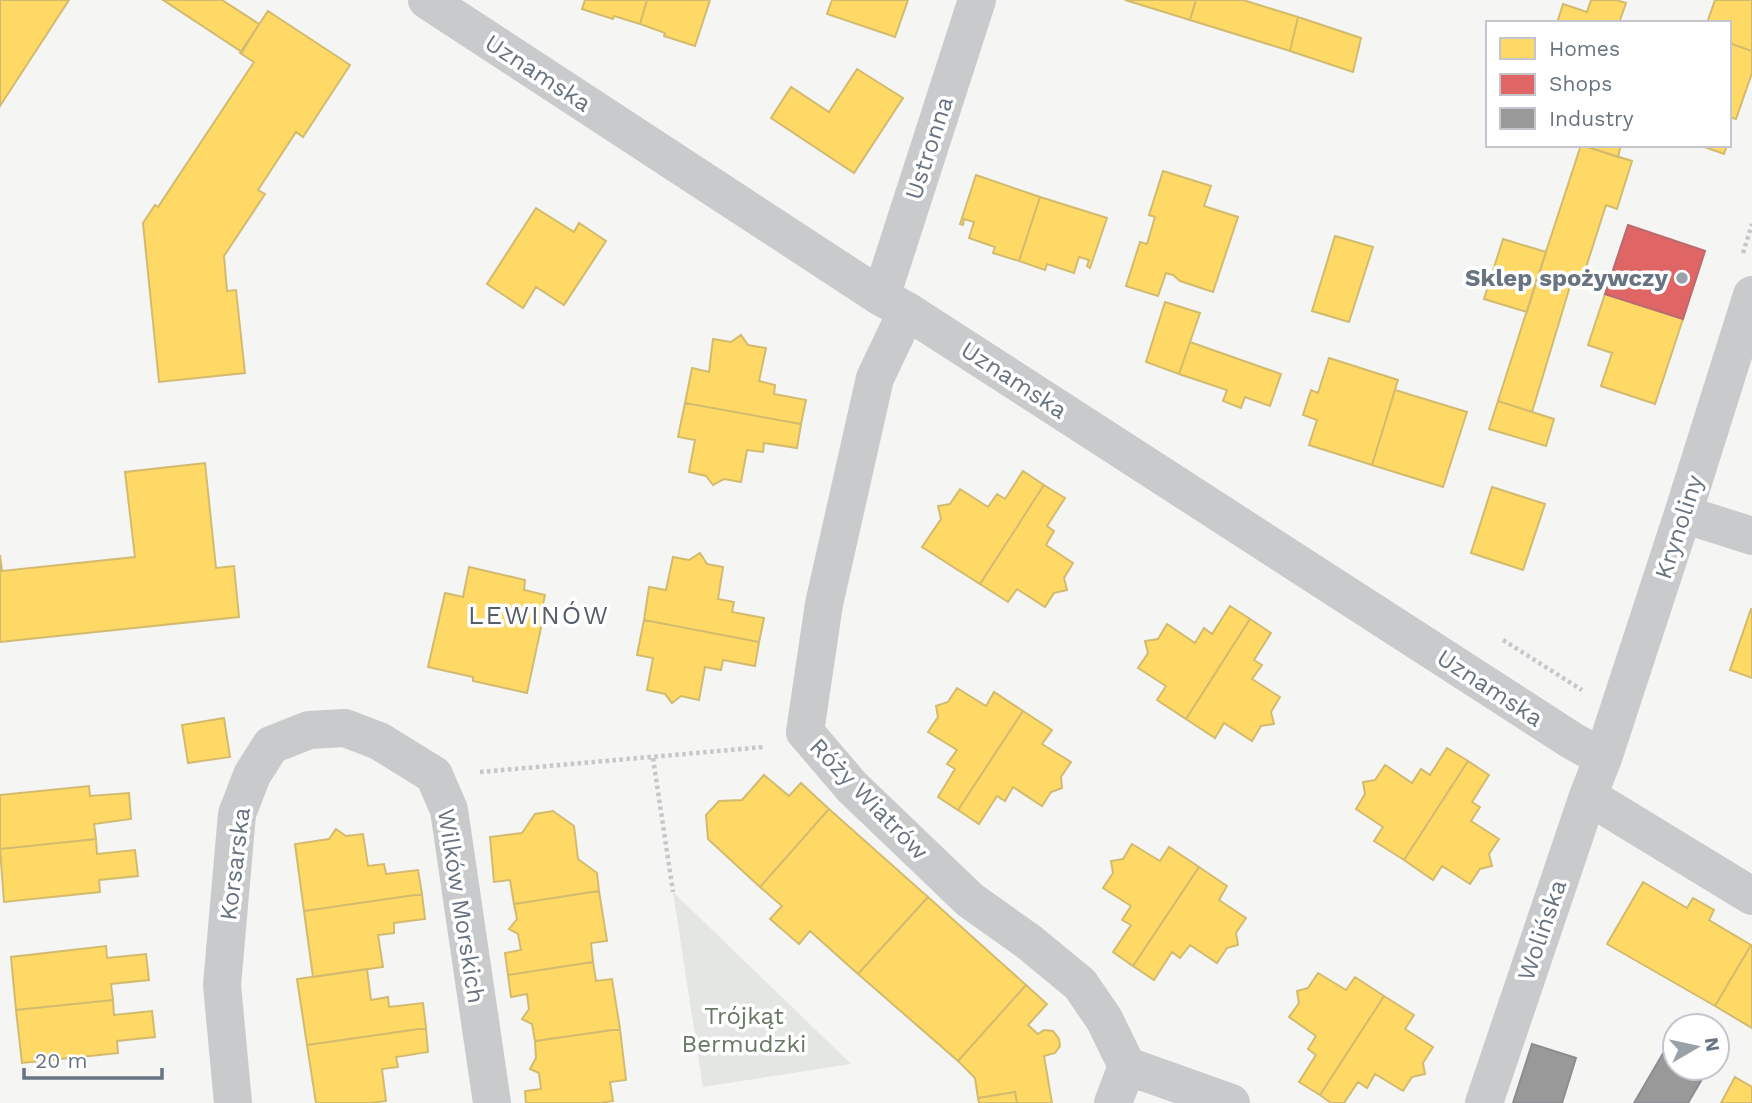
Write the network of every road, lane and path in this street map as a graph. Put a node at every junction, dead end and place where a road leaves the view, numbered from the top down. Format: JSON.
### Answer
{"nodes":[{"id":1,"x":427,"y":0,"type":"edge"},
{"id":2,"x":977,"y":0,"type":"edge"},
{"id":3,"x":1752,"y":295,"type":"edge"},
{"id":4,"x":894,"y":304,"type":"junction"},
{"id":5,"x":1683,"y":514,"type":"junction"},
{"id":6,"x":1752,"y":536,"type":"edge"},
{"id":7,"x":804,"y":732,"type":"junction"},
{"id":8,"x":379,"y":741,"type":"joint"},
{"id":9,"x":653,"y":758,"type":"junction"},
{"id":10,"x":1603,"y":758,"type":"junction"},
{"id":11,"x":434,"y":775,"type":"junction"},
{"id":12,"x":1588,"y":796,"type":"junction"},
{"id":13,"x":673,"y":892,"type":"dead end"},
{"id":14,"x":1752,"y":896,"type":"edge"},
{"id":15,"x":1127,"y":1066,"type":"junction"},
{"id":16,"x":233,"y":1103,"type":"edge"},
{"id":17,"x":492,"y":1103,"type":"edge"},
{"id":18,"x":1113,"y":1103,"type":"edge"},
{"id":19,"x":1231,"y":1103,"type":"edge"},
{"id":20,"x":1484,"y":1103,"type":"edge"}],
"edges":[{"from":1,"to":4,"type":"street","name":"Uznamska"},
{"from":2,"to":4,"type":"street","name":"Ustronna"},
{"from":3,"to":5,"type":"street","name":"Krynoliny"},
{"from":4,"to":7,"type":"street","name":"Róży Wiatrów"},
{"from":4,"to":10,"type":"street","name":"Uznamska"},
{"from":5,"to":6,"type":"street"},
{"from":5,"to":10,"type":"street","name":"Krynoliny"},
{"from":7,"to":9,"type":"path"},
{"from":7,"to":15,"type":"street","name":"Róży Wiatrów"},
{"from":8,"to":11,"type":"street","name":"Wilków Morskich"},
{"from":8,"to":16,"type":"street","name":"Korsarska"},
{"from":9,"to":11,"type":"path"},
{"from":9,"to":13,"type":"path"},
{"from":10,"to":12,"type":"street","name":"Wolińska"},
{"from":11,"to":17,"type":"street","name":"Wilków Morskich"},
{"from":12,"to":14,"type":"street"},
{"from":12,"to":20,"type":"street","name":"Wolińska"},
{"from":15,"to":18,"type":"street"},
{"from":15,"to":19,"type":"street"}]}
